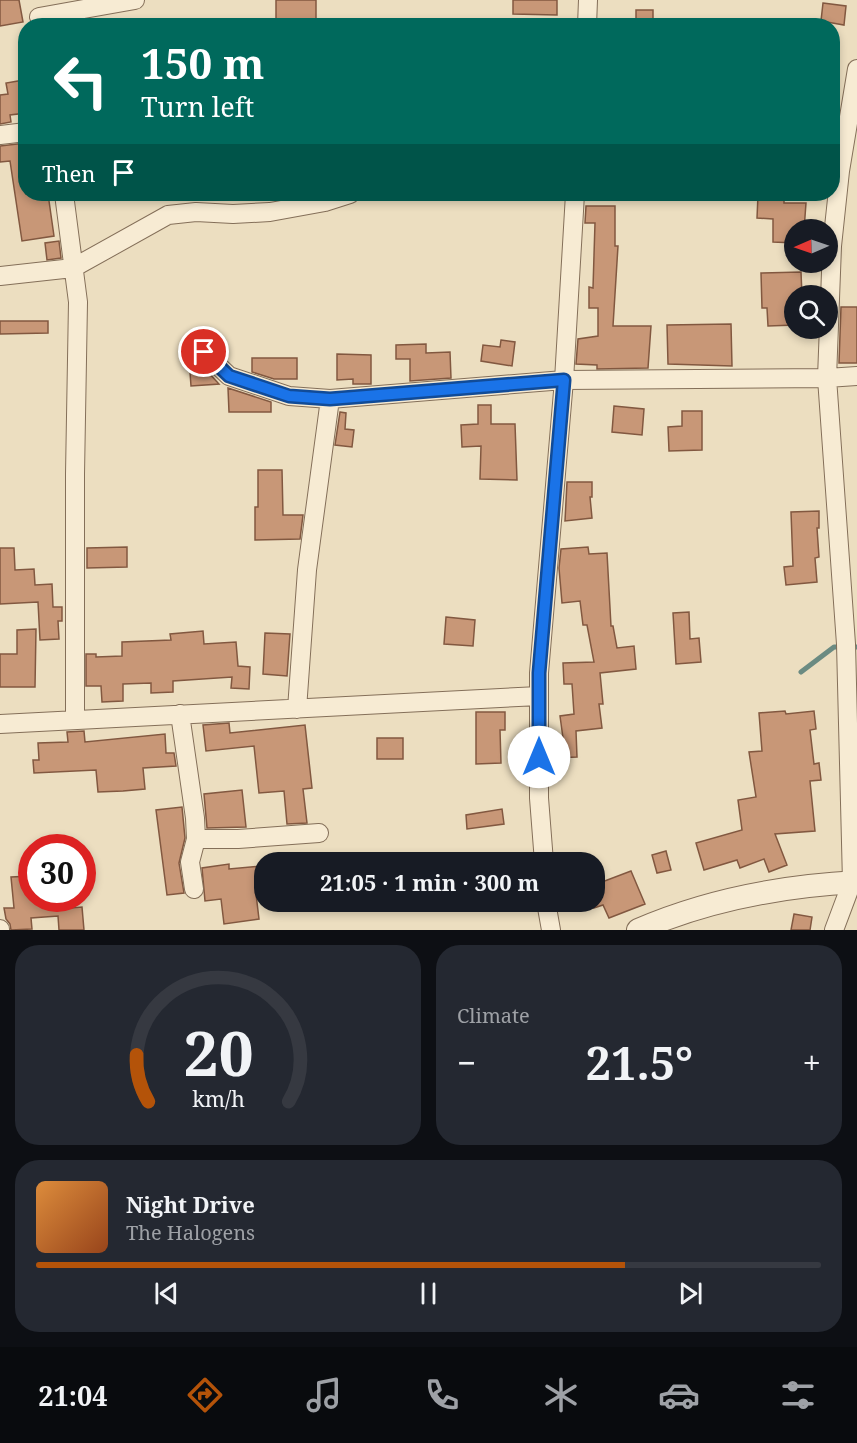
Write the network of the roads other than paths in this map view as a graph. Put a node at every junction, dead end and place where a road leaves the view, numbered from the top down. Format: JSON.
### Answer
{"nodes":[{"id":1,"x":135,"y":0,"type":"edge"},
{"id":2,"x":588,"y":0,"type":"edge"},
{"id":3,"x":39,"y":14,"type":"edge"},
{"id":4,"x":587,"y":18,"type":"edge"},
{"id":5,"x":857,"y":69,"type":"edge"},
{"id":6,"x":854,"y":94,"type":"edge"},
{"id":7,"x":18,"y":133,"type":"edge"},
{"id":8,"x":0,"y":135,"type":"edge"},
{"id":9,"x":840,"y":171,"type":"edge"},
{"id":10,"x":65,"y":201,"type":"edge"},
{"id":11,"x":328,"y":201,"type":"edge"},
{"id":12,"x":575,"y":201,"type":"edge"},
{"id":13,"x":837,"y":201,"type":"edge"},
{"id":14,"x":73,"y":268,"type":"junction"},
{"id":15,"x":0,"y":276,"type":"edge"},
{"id":16,"x":204,"y":352,"type":"dead end"},
{"id":17,"x":857,"y":376,"type":"edge"},
{"id":18,"x":827,"y":378,"type":"junction"},
{"id":19,"x":564,"y":380,"type":"junction"},
{"id":20,"x":330,"y":399,"type":"junction"},
{"id":21,"x":539,"y":696,"type":"junction"},
{"id":22,"x":297,"y":708,"type":"junction"},
{"id":23,"x":180,"y":714,"type":"junction"},
{"id":24,"x":75,"y":720,"type":"junction"},
{"id":25,"x":0,"y":724,"type":"edge"},
{"id":26,"x":319,"y":833,"type":"dead end"},
{"id":27,"x":196,"y":839,"type":"junction"},
{"id":28,"x":543,"y":852,"type":"edge"},
{"id":29,"x":854,"y":882,"type":"edge"},
{"id":30,"x":194,"y":889,"type":"dead end"},
{"id":31,"x":548,"y":912,"type":"edge"},
{"id":32,"x":551,"y":930,"type":"edge"},
{"id":33,"x":638,"y":930,"type":"edge"},
{"id":34,"x":834,"y":930,"type":"edge"}],
"edges":[{"from":1,"to":3,"type":"street"},
{"from":2,"to":4,"type":"street"},
{"from":5,"to":6,"type":"street"},
{"from":6,"to":9,"type":"street"},
{"from":7,"to":8,"type":"street"},
{"from":10,"to":14,"type":"street"},
{"from":11,"to":14,"type":"street"},
{"from":12,"to":19,"type":"street"},
{"from":13,"to":18,"type":"street"},
{"from":14,"to":15,"type":"street"},
{"from":14,"to":24,"type":"street"},
{"from":16,"to":20,"type":"street"},
{"from":17,"to":18,"type":"street"},
{"from":18,"to":19,"type":"street"},
{"from":18,"to":29,"type":"street"},
{"from":19,"to":20,"type":"street"},
{"from":19,"to":21,"type":"street"},
{"from":20,"to":22,"type":"street"},
{"from":21,"to":22,"type":"street"},
{"from":21,"to":28,"type":"street"},
{"from":22,"to":23,"type":"street"},
{"from":23,"to":24,"type":"street"},
{"from":23,"to":27,"type":"street"},
{"from":24,"to":25,"type":"street"},
{"from":26,"to":27,"type":"street"},
{"from":27,"to":30,"type":"street"},
{"from":29,"to":33,"type":"street"},
{"from":29,"to":34,"type":"street"},
{"from":31,"to":32,"type":"street"}]}
